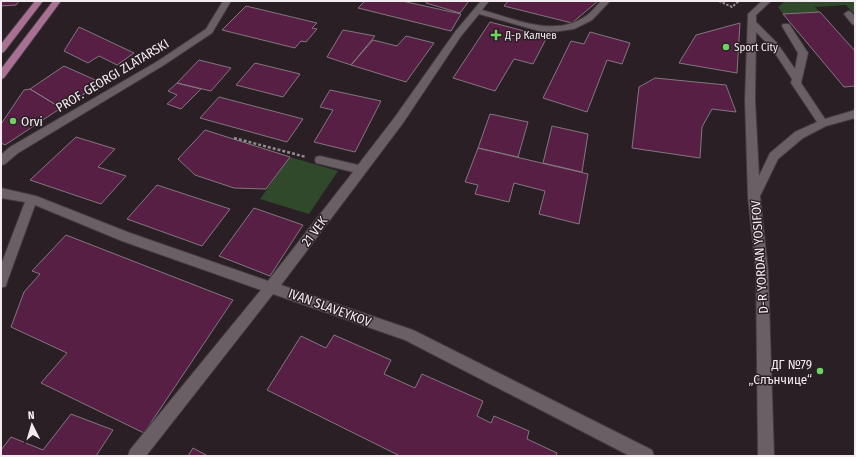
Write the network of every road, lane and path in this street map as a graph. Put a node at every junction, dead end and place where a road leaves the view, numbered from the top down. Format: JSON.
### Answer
{"nodes":[{"id":1,"x":39,"y":1,"type":"edge"},
{"id":2,"x":57,"y":1,"type":"edge"},
{"id":3,"x":227,"y":1,"type":"edge"},
{"id":4,"x":485,"y":1,"type":"edge"},
{"id":5,"x":606,"y":1,"type":"edge"},
{"id":6,"x":719,"y":1,"type":"edge"},
{"id":7,"x":739,"y":1,"type":"edge"},
{"id":8,"x":767,"y":1,"type":"edge"},
{"id":9,"x":477,"y":11,"type":"junction"},
{"id":10,"x":848,"y":14,"type":"dead end"},
{"id":11,"x":752,"y":22,"type":"junction"},
{"id":12,"x":855,"y":22,"type":"edge"},
{"id":13,"x":786,"y":26,"type":"dead end"},
{"id":14,"x":1,"y":50,"type":"edge"},
{"id":15,"x":1,"y":76,"type":"edge"},
{"id":16,"x":797,"y":79,"type":"junction"},
{"id":17,"x":855,"y":114,"type":"edge"},
{"id":18,"x":823,"y":123,"type":"junction"},
{"id":19,"x":234,"y":138,"type":"dead end"},
{"id":20,"x":320,"y":160,"type":"joint"},
{"id":21,"x":1,"y":161,"type":"edge"},
{"id":22,"x":360,"y":170,"type":"junction"},
{"id":23,"x":1,"y":193,"type":"edge"},
{"id":24,"x":754,"y":197,"type":"junction"},
{"id":25,"x":32,"y":199,"type":"junction"},
{"id":26,"x":1,"y":282,"type":"edge"},
{"id":27,"x":272,"y":286,"type":"junction"},
{"id":28,"x":136,"y":456,"type":"edge"},
{"id":29,"x":646,"y":456,"type":"edge"},
{"id":30,"x":766,"y":456,"type":"edge"}],
"edges":[{"from":1,"to":14,"type":"main road"},
{"from":2,"to":15,"type":"main road"},
{"from":3,"to":21,"type":"street","name":"PROF. GEORGI ZLATARSKI"},
{"from":4,"to":9,"type":"street","name":"21 VEK"},
{"from":5,"to":9,"type":"street"},
{"from":6,"to":7,"type":"path"},
{"from":8,"to":11,"type":"street"},
{"from":9,"to":22,"type":"street","name":"21 VEK"},
{"from":10,"to":12,"type":"street"},
{"from":11,"to":16,"type":"street"},
{"from":11,"to":24,"type":"street"},
{"from":13,"to":16,"type":"street"},
{"from":16,"to":18,"type":"street"},
{"from":17,"to":18,"type":"street","name":"D-R YORDAN YOSIFOV"},
{"from":18,"to":24,"type":"street","name":"D-R YORDAN YOSIFOV"},
{"from":19,"to":20,"type":"path"},
{"from":20,"to":22,"type":"street"},
{"from":22,"to":27,"type":"street","name":"21 VEK"},
{"from":23,"to":25,"type":"street","name":"IVAN SLAVEYKOV"},
{"from":24,"to":30,"type":"street","name":"D-R YORDAN YOSIFOV"},
{"from":25,"to":26,"type":"street"},
{"from":25,"to":27,"type":"street","name":"IVAN SLAVEYKOV"},
{"from":27,"to":28,"type":"street","name":"21 VEK"},
{"from":27,"to":29,"type":"street","name":"IVAN SLAVEYKOV"}]}
